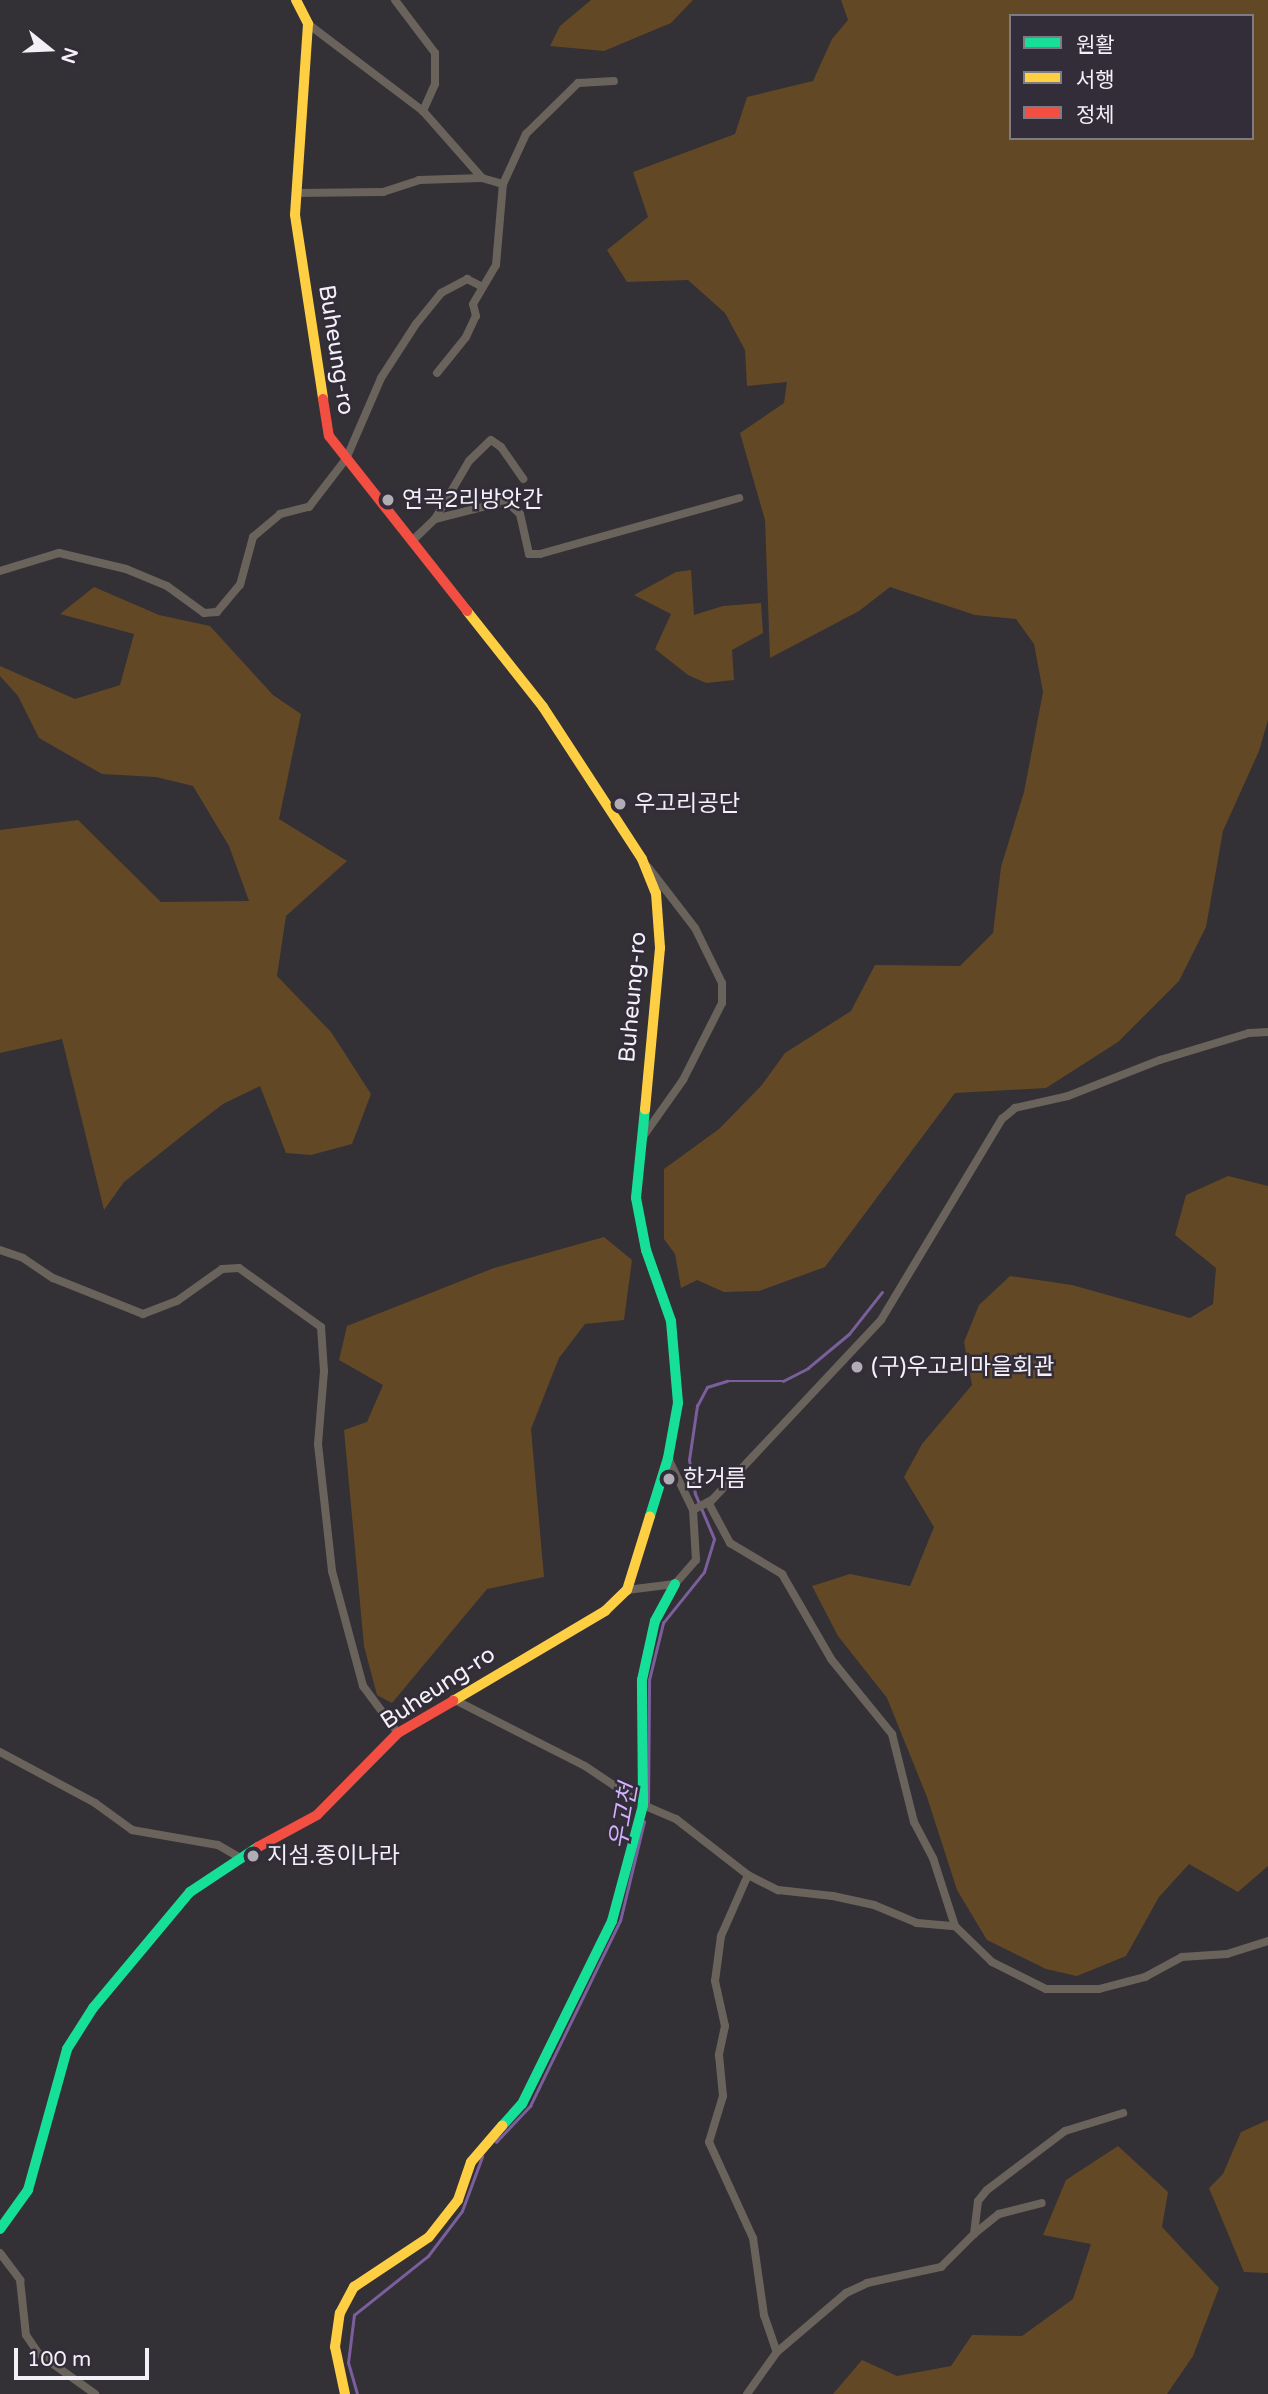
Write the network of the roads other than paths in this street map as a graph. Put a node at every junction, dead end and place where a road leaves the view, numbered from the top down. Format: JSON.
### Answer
{"nodes":[{"id":1,"x":296,"y":0,"type":"edge"},
{"id":2,"x":395,"y":0,"type":"edge"},
{"id":3,"x":308,"y":24,"type":"junction"},
{"id":4,"x":614,"y":81,"type":"dead end"},
{"id":5,"x":423,"y":111,"type":"junction"},
{"id":6,"x":485,"y":179,"type":"junction"},
{"id":7,"x":502,"y":184,"type":"junction"},
{"id":8,"x":296,"y":193,"type":"junction"},
{"id":9,"x":481,"y":286,"type":"junction"},
{"id":10,"x":437,"y":373,"type":"dead end"},
{"id":11,"x":346,"y":459,"type":"junction"},
{"id":12,"x":523,"y":479,"type":"dead end"},
{"id":13,"x":739,"y":498,"type":"dead end"},
{"id":14,"x":435,"y":519,"type":"junction"},
{"id":15,"x":411,"y":541,"type":"junction"},
{"id":16,"x":0,"y":572,"type":"edge"},
{"id":17,"x":642,"y":859,"type":"junction"},
{"id":18,"x":1268,"y":1032,"type":"edge"},
{"id":19,"x":640,"y":1141,"type":"junction"},
{"id":20,"x":0,"y":1250,"type":"edge"},
{"id":21,"x":668,"y":1458,"type":"junction"},
{"id":22,"x":707,"y":1502,"type":"junction"},
{"id":23,"x":695,"y":1510,"type":"junction"},
{"id":24,"x":675,"y":1584,"type":"junction"},
{"id":25,"x":627,"y":1590,"type":"junction"},
{"id":26,"x":453,"y":1699,"type":"junction"},
{"id":27,"x":398,"y":1733,"type":"junction"},
{"id":28,"x":0,"y":1752,"type":"edge"},
{"id":29,"x":643,"y":1805,"type":"junction"},
{"id":30,"x":239,"y":1857,"type":"junction"},
{"id":31,"x":748,"y":1875,"type":"junction"},
{"id":32,"x":955,"y":1926,"type":"junction"},
{"id":33,"x":1268,"y":1941,"type":"edge"},
{"id":34,"x":1123,"y":2113,"type":"dead end"},
{"id":35,"x":1042,"y":2203,"type":"dead end"},
{"id":36,"x":0,"y":2229,"type":"edge"},
{"id":37,"x":974,"y":2235,"type":"junction"},
{"id":38,"x":0,"y":2253,"type":"edge"},
{"id":39,"x":777,"y":2352,"type":"junction"},
{"id":40,"x":95,"y":2394,"type":"edge"},
{"id":41,"x":345,"y":2394,"type":"edge"},
{"id":42,"x":747,"y":2394,"type":"edge"}],
"edges":[{"from":1,"to":3,"type":"main road"},
{"from":2,"to":5,"type":"street"},
{"from":3,"to":5,"type":"street"},
{"from":3,"to":8,"type":"main road","name":"Buheung-ro"},
{"from":4,"to":7,"type":"street"},
{"from":5,"to":6,"type":"street"},
{"from":6,"to":7,"type":"street"},
{"from":6,"to":8,"type":"street"},
{"from":7,"to":9,"type":"street"},
{"from":8,"to":11,"type":"main road","name":"Buheung-ro"},
{"from":9,"to":10,"type":"street"},
{"from":9,"to":11,"type":"street"},
{"from":11,"to":15,"type":"main road","name":"Buheung-ro"},
{"from":11,"to":16,"type":"street"},
{"from":12,"to":14,"type":"street"},
{"from":13,"to":14,"type":"street"},
{"from":14,"to":15,"type":"street"},
{"from":15,"to":17,"type":"main road","name":"Buheung-ro"},
{"from":17,"to":19,"type":"main road","name":"Buheung-ro"},
{"from":17,"to":19,"type":"street","name":"Buheung-ro"},
{"from":18,"to":22,"type":"street"},
{"from":19,"to":21,"type":"main road","name":"Buheung-ro"},
{"from":20,"to":27,"type":"street"},
{"from":21,"to":23,"type":"street"},
{"from":21,"to":25,"type":"main road","name":"Buheung-ro"},
{"from":22,"to":23,"type":"street"},
{"from":22,"to":32,"type":"street"},
{"from":23,"to":24,"type":"street"},
{"from":24,"to":25,"type":"street"},
{"from":24,"to":29,"type":"main road"},
{"from":25,"to":26,"type":"main road","name":"Buheung-ro"},
{"from":26,"to":27,"type":"main road","name":"Buheung-ro"},
{"from":26,"to":29,"type":"street"},
{"from":27,"to":30,"type":"main road","name":"Buheung-ro"},
{"from":28,"to":30,"type":"street"},
{"from":29,"to":31,"type":"street"},
{"from":29,"to":41,"type":"main road"},
{"from":30,"to":36,"type":"main road","name":"Buheung-ro"},
{"from":31,"to":32,"type":"street"},
{"from":31,"to":39,"type":"street"},
{"from":32,"to":33,"type":"street"},
{"from":34,"to":37,"type":"street"},
{"from":35,"to":37,"type":"street"},
{"from":37,"to":39,"type":"street"},
{"from":38,"to":40,"type":"street"},
{"from":39,"to":42,"type":"street"}]}
